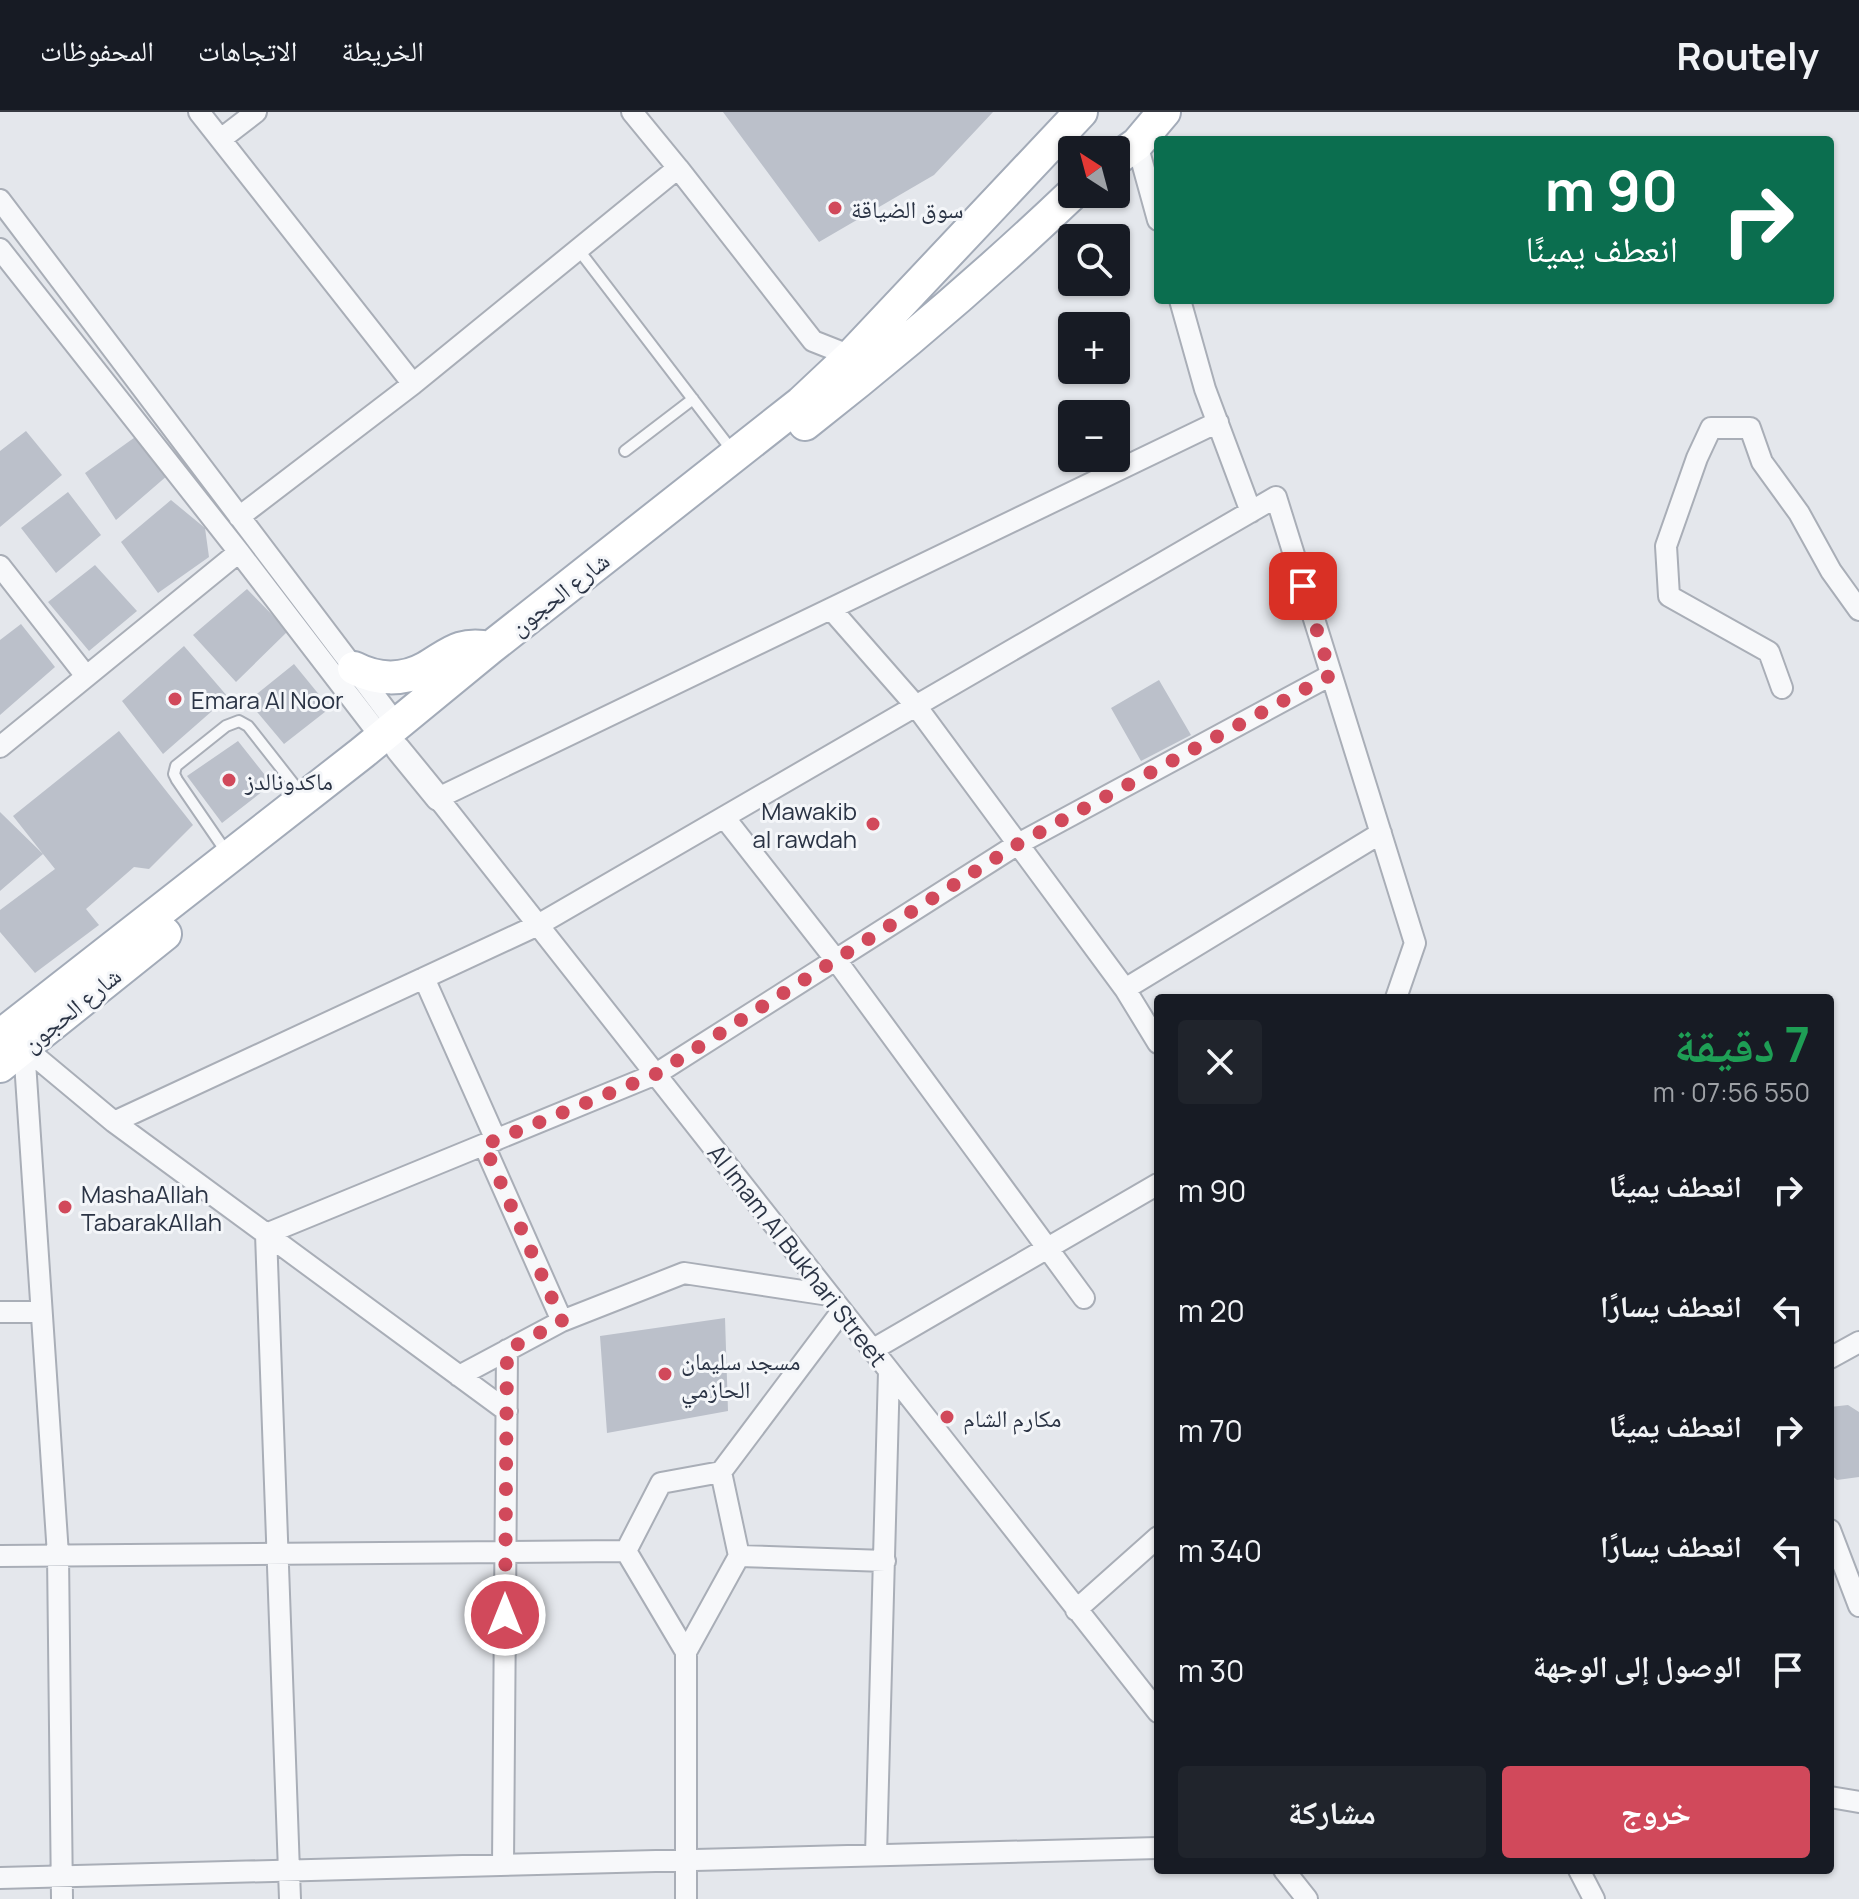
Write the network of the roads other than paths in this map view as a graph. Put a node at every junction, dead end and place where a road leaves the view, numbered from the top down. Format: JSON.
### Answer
{"nodes":[{"id":1,"x":199,"y":112,"type":"edge"},
{"id":2,"x":256,"y":112,"type":"edge"},
{"id":3,"x":632,"y":112,"type":"edge"},
{"id":4,"x":1081,"y":112,"type":"edge"},
{"id":5,"x":1142,"y":112,"type":"edge"},
{"id":6,"x":1164,"y":112,"type":"edge"},
{"id":7,"x":1128,"y":136,"type":"edge"},
{"id":8,"x":221,"y":139,"type":"junction"},
{"id":9,"x":1130,"y":142,"type":"edge"},
{"id":10,"x":678,"y":168,"type":"junction"},
{"id":11,"x":1130,"y":169,"type":"edge"},
{"id":12,"x":0,"y":200,"type":"edge"},
{"id":13,"x":1058,"y":207,"type":"edge"},
{"id":14,"x":1154,"y":213,"type":"edge"},
{"id":15,"x":0,"y":249,"type":"edge"},
{"id":16,"x":578,"y":249,"type":"junction"},
{"id":17,"x":1181,"y":304,"type":"edge"},
{"id":18,"x":851,"y":356,"type":"junction"},
{"id":19,"x":413,"y":384,"type":"junction"},
{"id":20,"x":693,"y":399,"type":"junction"},
{"id":21,"x":1218,"y":422,"type":"junction"},
{"id":22,"x":625,"y":451,"type":"dead end"},
{"id":23,"x":735,"y":454,"type":"junction"},
{"id":24,"x":1251,"y":512,"type":"junction"},
{"id":25,"x":239,"y":517,"type":"junction"},
{"id":26,"x":239,"y":552,"type":"junction"},
{"id":27,"x":0,"y":566,"type":"edge"},
{"id":28,"x":831,"y":609,"type":"junction"},
{"id":29,"x":1859,"y":610,"type":"edge"},
{"id":30,"x":490,"y":648,"type":"junction"},
{"id":31,"x":354,"y":668,"type":"junction"},
{"id":32,"x":1331,"y":675,"type":"junction"},
{"id":33,"x":86,"y":676,"type":"junction"},
{"id":34,"x":1782,"y":688,"type":"dead end"},
{"id":35,"x":916,"y":706,"type":"junction"},
{"id":36,"x":392,"y":737,"type":"junction"},
{"id":37,"x":0,"y":747,"type":"edge"},
{"id":38,"x":304,"y":798,"type":"junction"},
{"id":39,"x":438,"y":798,"type":"junction"},
{"id":40,"x":724,"y":817,"type":"junction"},
{"id":41,"x":1381,"y":833,"type":"junction"},
{"id":42,"x":1018,"y":844,"type":"junction"},
{"id":43,"x":229,"y":856,"type":"junction"},
{"id":44,"x":538,"y":925,"type":"junction"},
{"id":45,"x":836,"y":960,"type":"junction"},
{"id":46,"x":424,"y":978,"type":"junction"},
{"id":47,"x":1125,"y":989,"type":"junction"},
{"id":48,"x":1397,"y":994,"type":"edge"},
{"id":49,"x":1154,"y":1036,"type":"edge"},
{"id":50,"x":8,"y":1049,"type":"edge"},
{"id":51,"x":656,"y":1074,"type":"junction"},
{"id":52,"x":114,"y":1122,"type":"junction"},
{"id":53,"x":490,"y":1142,"type":"junction"},
{"id":54,"x":1154,"y":1186,"type":"edge"},
{"id":55,"x":266,"y":1234,"type":"junction"},
{"id":56,"x":1049,"y":1249,"type":"junction"},
{"id":57,"x":1084,"y":1298,"type":"dead end"},
{"id":58,"x":836,"y":1303,"type":"junction"},
{"id":59,"x":0,"y":1312,"type":"edge"},
{"id":60,"x":41,"y":1312,"type":"junction"},
{"id":61,"x":562,"y":1321,"type":"junction"},
{"id":62,"x":1859,"y":1342,"type":"edge"},
{"id":63,"x":507,"y":1350,"type":"junction"},
{"id":64,"x":872,"y":1350,"type":"junction"},
{"id":65,"x":1834,"y":1356,"type":"edge"},
{"id":66,"x":889,"y":1371,"type":"junction"},
{"id":67,"x":459,"y":1376,"type":"junction"},
{"id":68,"x":507,"y":1411,"type":"junction"},
{"id":69,"x":721,"y":1472,"type":"junction"},
{"id":70,"x":1834,"y":1540,"type":"edge"},
{"id":71,"x":1154,"y":1541,"type":"edge"},
{"id":72,"x":626,"y":1551,"type":"junction"},
{"id":73,"x":505,"y":1552,"type":"junction"},
{"id":74,"x":278,"y":1554,"type":"junction"},
{"id":75,"x":58,"y":1555,"type":"junction"},
{"id":76,"x":0,"y":1556,"type":"edge"},
{"id":77,"x":739,"y":1556,"type":"junction"},
{"id":78,"x":885,"y":1561,"type":"junction"},
{"id":79,"x":1859,"y":1606,"type":"edge"},
{"id":80,"x":1076,"y":1610,"type":"junction"},
{"id":81,"x":686,"y":1652,"type":"junction"},
{"id":82,"x":1154,"y":1707,"type":"edge"},
{"id":83,"x":1834,"y":1798,"type":"edge"},
{"id":84,"x":1859,"y":1802,"type":"edge"},
{"id":85,"x":1154,"y":1848,"type":"edge"},
{"id":86,"x":876,"y":1855,"type":"junction"},
{"id":87,"x":686,"y":1860,"type":"junction"},
{"id":88,"x":503,"y":1865,"type":"junction"},
{"id":89,"x":289,"y":1871,"type":"junction"},
{"id":90,"x":1287,"y":1874,"type":"edge"},
{"id":91,"x":1581,"y":1874,"type":"edge"},
{"id":92,"x":1596,"y":1874,"type":"edge"},
{"id":93,"x":62,"y":1876,"type":"junction"},
{"id":94,"x":0,"y":1878,"type":"edge"},
{"id":95,"x":62,"y":1899,"type":"edge"},
{"id":96,"x":290,"y":1899,"type":"edge"},
{"id":97,"x":686,"y":1899,"type":"edge"},
{"id":98,"x":1307,"y":1899,"type":"edge"},
{"id":99,"x":1594,"y":1899,"type":"edge"}],
"edges":[{"from":1,"to":8,"type":"street"},
{"from":2,"to":8,"type":"street"},
{"from":3,"to":10,"type":"street"},
{"from":4,"to":18,"type":"main road","name":"شارع الحجون"},
{"from":5,"to":7,"type":"main road"},
{"from":6,"to":9,"type":"main road"},
{"from":8,"to":19,"type":"street"},
{"from":10,"to":16,"type":"street"},
{"from":10,"to":18,"type":"street"},
{"from":11,"to":14,"type":"street"},
{"from":12,"to":25,"type":"street"},
{"from":13,"to":36,"type":"main road","name":"شارع الحجون"},
{"from":15,"to":26,"type":"street"},
{"from":16,"to":19,"type":"street"},
{"from":16,"to":20,"type":"lane"},
{"from":17,"to":21,"type":"street"},
{"from":18,"to":23,"type":"main road","name":"شارع الحجون"},
{"from":19,"to":25,"type":"street"},
{"from":20,"to":22,"type":"lane"},
{"from":20,"to":23,"type":"lane"},
{"from":21,"to":24,"type":"street"},
{"from":21,"to":28,"type":"street"},
{"from":23,"to":30,"type":"main road","name":"شارع الحجون"},
{"from":24,"to":32,"type":"street"},
{"from":24,"to":35,"type":"street"},
{"from":25,"to":31,"type":"street"},
{"from":26,"to":33,"type":"street"},
{"from":26,"to":36,"type":"street"},
{"from":27,"to":33,"type":"street"},
{"from":28,"to":35,"type":"street"},
{"from":28,"to":39,"type":"street"},
{"from":29,"to":34,"type":"street"},
{"from":30,"to":31,"type":"main road"},
{"from":30,"to":36,"type":"main road","name":"شارع الحجون"},
{"from":31,"to":36,"type":"street"},
{"from":32,"to":41,"type":"street"},
{"from":32,"to":42,"type":"street"},
{"from":33,"to":37,"type":"street"},
{"from":35,"to":40,"type":"street"},
{"from":35,"to":42,"type":"street"},
{"from":36,"to":38,"type":"main road","name":"شارع الحجون"},
{"from":36,"to":39,"type":"street"},
{"from":36,"to":50,"type":"main road","name":"شارع الحجون"},
{"from":38,"to":43,"type":"main road","name":"شارع الحجون"},
{"from":38,"to":43,"type":"lane"},
{"from":39,"to":44,"type":"street","name":"Al Imam Al Bukhari Street"},
{"from":40,"to":44,"type":"street"},
{"from":40,"to":45,"type":"street"},
{"from":41,"to":47,"type":"street"},
{"from":41,"to":48,"type":"street"},
{"from":42,"to":45,"type":"street"},
{"from":42,"to":47,"type":"street"},
{"from":43,"to":50,"type":"main road","name":"شارع الحجون"},
{"from":44,"to":46,"type":"street"},
{"from":44,"to":51,"type":"street","name":"Al Imam Al Bukhari Street"},
{"from":45,"to":51,"type":"street"},
{"from":45,"to":56,"type":"street"},
{"from":46,"to":52,"type":"street"},
{"from":46,"to":53,"type":"street"},
{"from":47,"to":49,"type":"street"},
{"from":50,"to":52,"type":"street"},
{"from":50,"to":60,"type":"street"},
{"from":51,"to":53,"type":"street"},
{"from":51,"to":58,"type":"street","name":"Al Imam Al Bukhari Street"},
{"from":52,"to":55,"type":"street"},
{"from":53,"to":55,"type":"street"},
{"from":53,"to":61,"type":"street"},
{"from":54,"to":56,"type":"street"},
{"from":55,"to":67,"type":"street"},
{"from":55,"to":74,"type":"street"},
{"from":56,"to":57,"type":"street"},
{"from":56,"to":64,"type":"street"},
{"from":58,"to":61,"type":"street"},
{"from":58,"to":64,"type":"street","name":"Al Imam Al Bukhari Street"},
{"from":58,"to":69,"type":"street"},
{"from":59,"to":60,"type":"street"},
{"from":60,"to":75,"type":"street"},
{"from":61,"to":63,"type":"street"},
{"from":62,"to":65,"type":"street"},
{"from":63,"to":67,"type":"street"},
{"from":63,"to":68,"type":"street"},
{"from":64,"to":66,"type":"street","name":"Al Imam Al Bukhari Street"},
{"from":66,"to":78,"type":"street"},
{"from":66,"to":80,"type":"street","name":"Al Imam Al Bukhari Street"},
{"from":67,"to":68,"type":"street"},
{"from":68,"to":73,"type":"street"},
{"from":69,"to":72,"type":"street"},
{"from":69,"to":77,"type":"street"},
{"from":70,"to":79,"type":"street"},
{"from":71,"to":80,"type":"street"},
{"from":72,"to":73,"type":"street"},
{"from":72,"to":81,"type":"street"},
{"from":73,"to":74,"type":"street"},
{"from":73,"to":88,"type":"street"},
{"from":74,"to":75,"type":"street"},
{"from":74,"to":89,"type":"street"},
{"from":75,"to":76,"type":"street"},
{"from":75,"to":93,"type":"street"},
{"from":77,"to":78,"type":"street"},
{"from":77,"to":81,"type":"street"},
{"from":78,"to":86,"type":"street"},
{"from":80,"to":82,"type":"street","name":"Al Imam Al Bukhari Street"},
{"from":81,"to":87,"type":"street"},
{"from":83,"to":84,"type":"street"},
{"from":85,"to":86,"type":"street"},
{"from":86,"to":87,"type":"street"},
{"from":87,"to":88,"type":"street"},
{"from":87,"to":97,"type":"street"},
{"from":88,"to":89,"type":"street"},
{"from":89,"to":93,"type":"street"},
{"from":89,"to":96,"type":"street"},
{"from":90,"to":98,"type":"street"},
{"from":91,"to":99,"type":"street"},
{"from":92,"to":99,"type":"street"},
{"from":93,"to":94,"type":"street"},
{"from":93,"to":95,"type":"street"}]}
